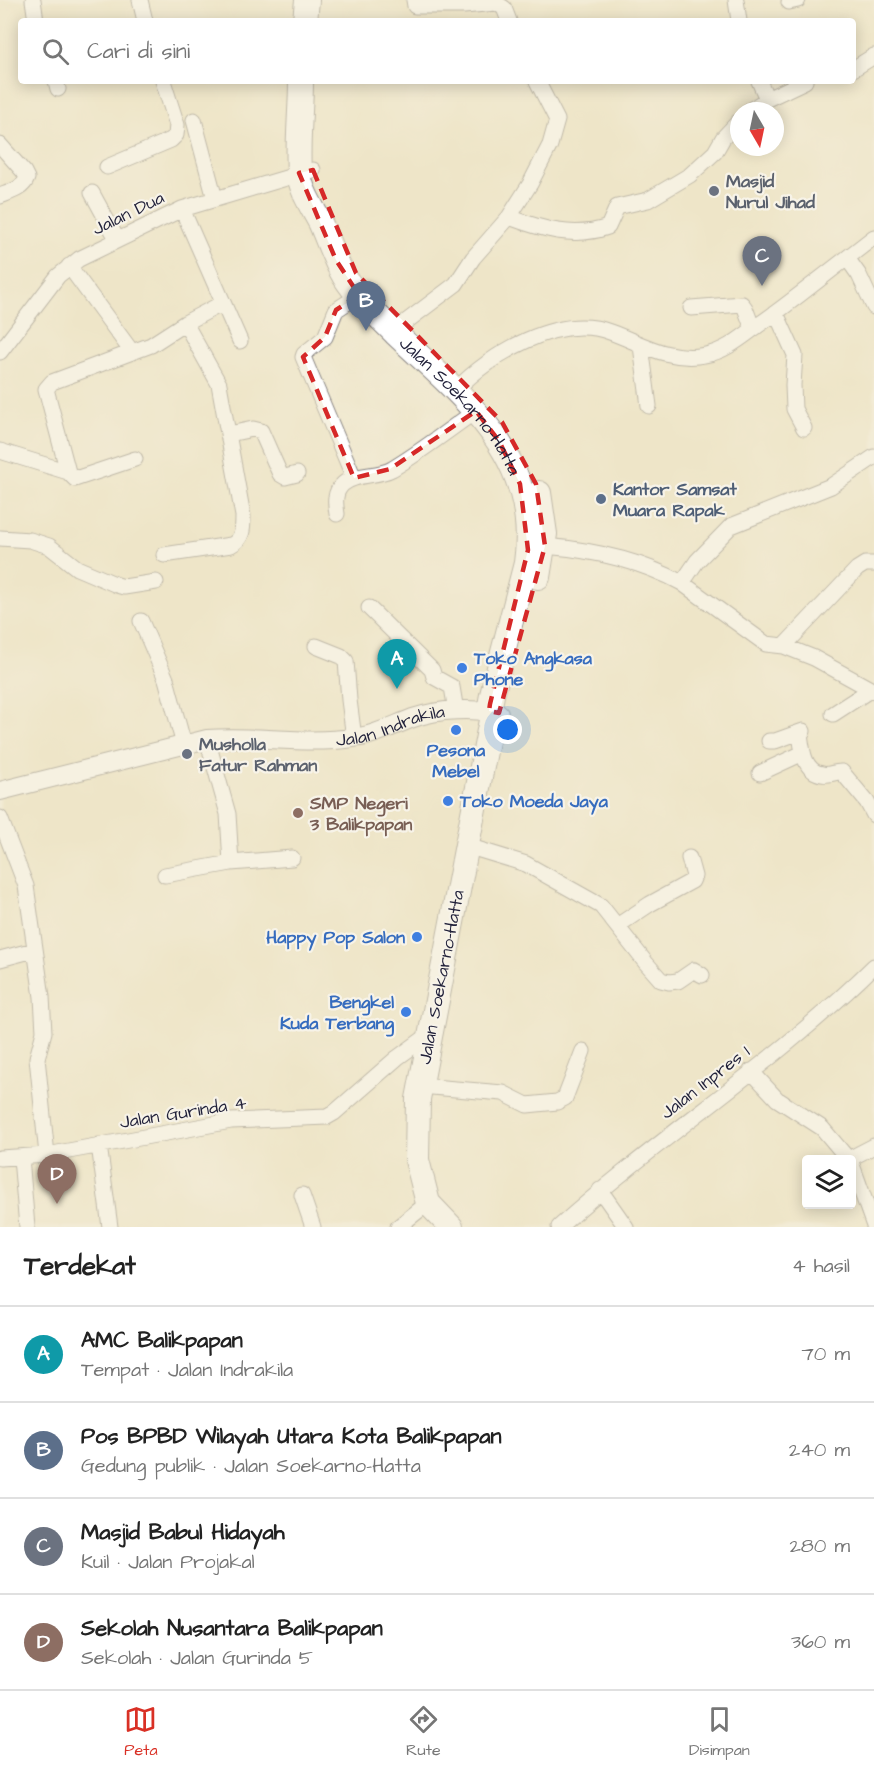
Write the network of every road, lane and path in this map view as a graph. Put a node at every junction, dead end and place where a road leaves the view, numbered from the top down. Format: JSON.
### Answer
{"nodes":[{"id":1,"x":33,"y":0,"type":"edge"},
{"id":2,"x":140,"y":0,"type":"edge"},
{"id":3,"x":306,"y":0,"type":"edge"},
{"id":4,"x":320,"y":0,"type":"edge"},
{"id":5,"x":414,"y":0,"type":"edge"},
{"id":6,"x":736,"y":0,"type":"edge"},
{"id":7,"x":36,"y":18,"type":"edge"},
{"id":8,"x":144,"y":18,"type":"edge"},
{"id":9,"x":305,"y":18,"type":"edge"},
{"id":10,"x":318,"y":18,"type":"edge"},
{"id":11,"x":508,"y":18,"type":"edge"},
{"id":12,"x":739,"y":18,"type":"edge"},
{"id":13,"x":874,"y":56,"type":"edge"},
{"id":14,"x":856,"y":67,"type":"edge"},
{"id":15,"x":164,"y":84,"type":"edge"},
{"id":16,"x":302,"y":84,"type":"edge"},
{"id":17,"x":314,"y":84,"type":"edge"},
{"id":18,"x":538,"y":84,"type":"edge"},
{"id":19,"x":760,"y":84,"type":"edge"},
{"id":20,"x":799,"y":84,"type":"edge"},
{"id":21,"x":767,"y":99,"type":"junction"},
{"id":22,"x":762,"y":102,"type":"edge"},
{"id":23,"x":194,"y":120,"type":"dead end"},
{"id":24,"x":730,"y":130,"type":"edge"},
{"id":25,"x":0,"y":145,"type":"edge"},
{"id":26,"x":107,"y":167,"type":"dead end"},
{"id":27,"x":306,"y":172,"type":"junction"},
{"id":28,"x":92,"y":193,"type":"dead end"},
{"id":29,"x":0,"y":196,"type":"edge"},
{"id":30,"x":215,"y":199,"type":"junction"},
{"id":31,"x":182,"y":209,"type":"junction"},
{"id":32,"x":509,"y":217,"type":"junction"},
{"id":33,"x":874,"y":237,"type":"edge"},
{"id":34,"x":117,"y":239,"type":"junction"},
{"id":35,"x":847,"y":258,"type":"junction"},
{"id":36,"x":69,"y":266,"type":"junction"},
{"id":37,"x":359,"y":295,"type":"junction"},
{"id":38,"x":223,"y":303,"type":"junction"},
{"id":39,"x":874,"y":307,"type":"edge"},
{"id":40,"x":691,"y":308,"type":"dead end"},
{"id":41,"x":776,"y":313,"type":"junction"},
{"id":42,"x":391,"y":318,"type":"junction"},
{"id":43,"x":185,"y":323,"type":"junction"},
{"id":44,"x":753,"y":329,"type":"junction"},
{"id":45,"x":240,"y":340,"type":"dead end"},
{"id":46,"x":641,"y":346,"type":"junction"},
{"id":47,"x":0,"y":352,"type":"edge"},
{"id":48,"x":132,"y":352,"type":"junction"},
{"id":49,"x":460,"y":386,"type":"junction"},
{"id":50,"x":649,"y":406,"type":"dead end"},
{"id":51,"x":476,"y":411,"type":"junction"},
{"id":52,"x":804,"y":428,"type":"dead end"},
{"id":53,"x":229,"y":434,"type":"junction"},
{"id":54,"x":0,"y":451,"type":"edge"},
{"id":55,"x":874,"y":457,"type":"edge"},
{"id":56,"x":135,"y":459,"type":"dead end"},
{"id":57,"x":68,"y":472,"type":"junction"},
{"id":58,"x":297,"y":474,"type":"dead end"},
{"id":59,"x":354,"y":478,"type":"junction"},
{"id":60,"x":337,"y":514,"type":"dead end"},
{"id":61,"x":0,"y":538,"type":"edge"},
{"id":62,"x":545,"y":546,"type":"junction"},
{"id":63,"x":164,"y":555,"type":"dead end"},
{"id":64,"x":874,"y":564,"type":"edge"},
{"id":65,"x":156,"y":582,"type":"dead end"},
{"id":66,"x":682,"y":583,"type":"junction"},
{"id":67,"x":369,"y":608,"type":"dead end"},
{"id":68,"x":141,"y":621,"type":"dead end"},
{"id":69,"x":316,"y":646,"type":"dead end"},
{"id":70,"x":784,"y":646,"type":"junction"},
{"id":71,"x":872,"y":690,"type":"edge"},
{"id":72,"x":456,"y":711,"type":"junction"},
{"id":73,"x":833,"y":714,"type":"dead end"},
{"id":74,"x":493,"y":715,"type":"junction"},
{"id":75,"x":354,"y":738,"type":"junction"},
{"id":76,"x":207,"y":739,"type":"junction"},
{"id":77,"x":769,"y":741,"type":"dead end"},
{"id":78,"x":184,"y":745,"type":"junction"},
{"id":79,"x":803,"y":753,"type":"junction"},
{"id":80,"x":760,"y":773,"type":"dead end"},
{"id":81,"x":0,"y":791,"type":"edge"},
{"id":82,"x":874,"y":815,"type":"edge"},
{"id":83,"x":0,"y":818,"type":"edge"},
{"id":84,"x":466,"y":846,"type":"junction"},
{"id":85,"x":292,"y":858,"type":"dead end"},
{"id":86,"x":689,"y":858,"type":"dead end"},
{"id":87,"x":231,"y":863,"type":"junction"},
{"id":88,"x":165,"y":876,"type":"dead end"},
{"id":89,"x":617,"y":926,"type":"junction"},
{"id":90,"x":34,"y":950,"type":"junction"},
{"id":91,"x":0,"y":960,"type":"edge"},
{"id":92,"x":873,"y":969,"type":"edge"},
{"id":93,"x":702,"y":975,"type":"dead end"},
{"id":94,"x":430,"y":1034,"type":"junction"},
{"id":95,"x":583,"y":1051,"type":"dead end"},
{"id":96,"x":751,"y":1071,"type":"junction"},
{"id":97,"x":420,"y":1086,"type":"junction"},
{"id":98,"x":99,"y":1145,"type":"junction"},
{"id":99,"x":874,"y":1146,"type":"edge"},
{"id":100,"x":47,"y":1155,"type":"junction"},
{"id":101,"x":846,"y":1155,"type":"edge"},
{"id":102,"x":856,"y":1155,"type":"edge"},
{"id":103,"x":0,"y":1158,"type":"edge"},
{"id":104,"x":21,"y":1158,"type":"junction"},
{"id":105,"x":856,"y":1173,"type":"edge"},
{"id":106,"x":600,"y":1190,"type":"junction"},
{"id":107,"x":302,"y":1195,"type":"dead end"},
{"id":108,"x":871,"y":1202,"type":"edge"},
{"id":109,"x":428,"y":1203,"type":"junction"},
{"id":110,"x":874,"y":1226,"type":"edge"},
{"id":111,"x":27,"y":1227,"type":"edge"},
{"id":112,"x":110,"y":1227,"type":"edge"},
{"id":113,"x":313,"y":1227,"type":"edge"},
{"id":114,"x":398,"y":1227,"type":"edge"},
{"id":115,"x":451,"y":1227,"type":"edge"},
{"id":116,"x":559,"y":1227,"type":"edge"},
{"id":117,"x":626,"y":1227,"type":"edge"}],
"edges":[{"from":1,"to":7,"type":"street"},
{"from":2,"to":8,"type":"street"},
{"from":3,"to":9,"type":"highway"},
{"from":4,"to":10,"type":"highway"},
{"from":5,"to":11,"type":"street"},
{"from":6,"to":12,"type":"street"},
{"from":13,"to":14,"type":"street"},
{"from":15,"to":26,"type":"street"},
{"from":16,"to":27,"type":"highway","name":"Jalan Soekarno-Hatta"},
{"from":17,"to":27,"type":"highway","name":"Jalan Soekarno-Hatta"},
{"from":18,"to":32,"type":"street"},
{"from":19,"to":21,"type":"street"},
{"from":20,"to":21,"type":"street"},
{"from":21,"to":22,"type":"street"},
{"from":23,"to":30,"type":"street"},
{"from":24,"to":32,"type":"street"},
{"from":25,"to":29,"type":"street"},
{"from":27,"to":30,"type":"street","name":"Jalan Dua"},
{"from":27,"to":37,"type":"highway","name":"Jalan Soekarno-Hatta"},
{"from":27,"to":42,"type":"highway","name":"Jalan Soekarno-Hatta"},
{"from":28,"to":34,"type":"street"},
{"from":30,"to":31,"type":"street","name":"Jalan Dua"},
{"from":31,"to":34,"type":"street","name":"Jalan Dua"},
{"from":31,"to":38,"type":"street"},
{"from":32,"to":42,"type":"street"},
{"from":33,"to":35,"type":"street"},
{"from":34,"to":36,"type":"street","name":"Jalan Dua"},
{"from":35,"to":39,"type":"street"},
{"from":35,"to":41,"type":"street"},
{"from":36,"to":47,"type":"street","name":"Jalan Dua"},
{"from":36,"to":48,"type":"street"},
{"from":37,"to":42,"type":"highway","name":"Jalan Soekarno-Hatta"},
{"from":37,"to":59,"type":"street"},
{"from":38,"to":43,"type":"street"},
{"from":38,"to":45,"type":"street"},
{"from":40,"to":44,"type":"street"},
{"from":41,"to":44,"type":"street"},
{"from":41,"to":52,"type":"street"},
{"from":42,"to":49,"type":"highway","name":"Jalan Soekarno-Hatta"},
{"from":43,"to":48,"type":"street"},
{"from":43,"to":53,"type":"street"},
{"from":44,"to":46,"type":"street"},
{"from":46,"to":49,"type":"street"},
{"from":46,"to":50,"type":"street"},
{"from":48,"to":57,"type":"street"},
{"from":49,"to":51,"type":"highway","name":"Jalan Soekarno-Hatta"},
{"from":49,"to":62,"type":"highway","name":"Jalan Soekarno-Hatta"},
{"from":51,"to":59,"type":"street"},
{"from":51,"to":74,"type":"highway","name":"Jalan Soekarno-Hatta"},
{"from":53,"to":58,"type":"street"},
{"from":53,"to":63,"type":"street"},
{"from":54,"to":57,"type":"street"},
{"from":55,"to":66,"type":"street"},
{"from":56,"to":57,"type":"street"},
{"from":59,"to":60,"type":"street"},
{"from":61,"to":65,"type":"street"},
{"from":62,"to":66,"type":"street"},
{"from":62,"to":74,"type":"highway","name":"Jalan Soekarno-Hatta"},
{"from":64,"to":70,"type":"street"},
{"from":66,"to":70,"type":"street"},
{"from":67,"to":72,"type":"street"},
{"from":68,"to":78,"type":"street"},
{"from":69,"to":75,"type":"street"},
{"from":70,"to":71,"type":"street"},
{"from":71,"to":73,"type":"street"},
{"from":72,"to":74,"type":"street","name":"Jalan Indrakila"},
{"from":72,"to":75,"type":"street","name":"Jalan Indrakila"},
{"from":74,"to":84,"type":"highway","name":"Jalan Soekarno-Hatta"},
{"from":75,"to":76,"type":"street","name":"Jalan Indrakila"},
{"from":76,"to":78,"type":"street","name":"Jalan Indrakila"},
{"from":76,"to":87,"type":"street"},
{"from":77,"to":79,"type":"street"},
{"from":78,"to":81,"type":"street","name":"Jalan Indrakila"},
{"from":79,"to":80,"type":"street"},
{"from":79,"to":82,"type":"street"},
{"from":83,"to":90,"type":"street"},
{"from":84,"to":89,"type":"street"},
{"from":84,"to":94,"type":"highway","name":"Jalan Soekarno-Hatta"},
{"from":85,"to":87,"type":"street"},
{"from":86,"to":89,"type":"street"},
{"from":87,"to":88,"type":"street"},
{"from":89,"to":93,"type":"street"},
{"from":90,"to":91,"type":"street"},
{"from":90,"to":100,"type":"street"},
{"from":92,"to":96,"type":"street","name":"Jalan Inpres 1"},
{"from":94,"to":97,"type":"highway","name":"Jalan Soekarno-Hatta"},
{"from":94,"to":98,"type":"street","name":"Jalan Gurinda 4"},
{"from":95,"to":97,"type":"street"},
{"from":96,"to":101,"type":"street"},
{"from":96,"to":106,"type":"street","name":"Jalan Inpres 1"},
{"from":97,"to":109,"type":"highway","name":"Jalan Soekarno-Hatta"},
{"from":98,"to":100,"type":"street","name":"Jalan Gurinda 4"},
{"from":98,"to":112,"type":"street"},
{"from":99,"to":102,"type":"street"},
{"from":100,"to":104,"type":"street","name":"Jalan Gurinda 4"},
{"from":103,"to":104,"type":"street","name":"Jalan Gurinda 4"},
{"from":104,"to":111,"type":"street"},
{"from":105,"to":108,"type":"street"},
{"from":106,"to":116,"type":"street","name":"Jalan Inpres 1"},
{"from":106,"to":117,"type":"street"},
{"from":107,"to":113,"type":"street"},
{"from":108,"to":110,"type":"street"},
{"from":109,"to":114,"type":"street"},
{"from":109,"to":115,"type":"highway","name":"Jalan Soekarno-Hatta"}]}
